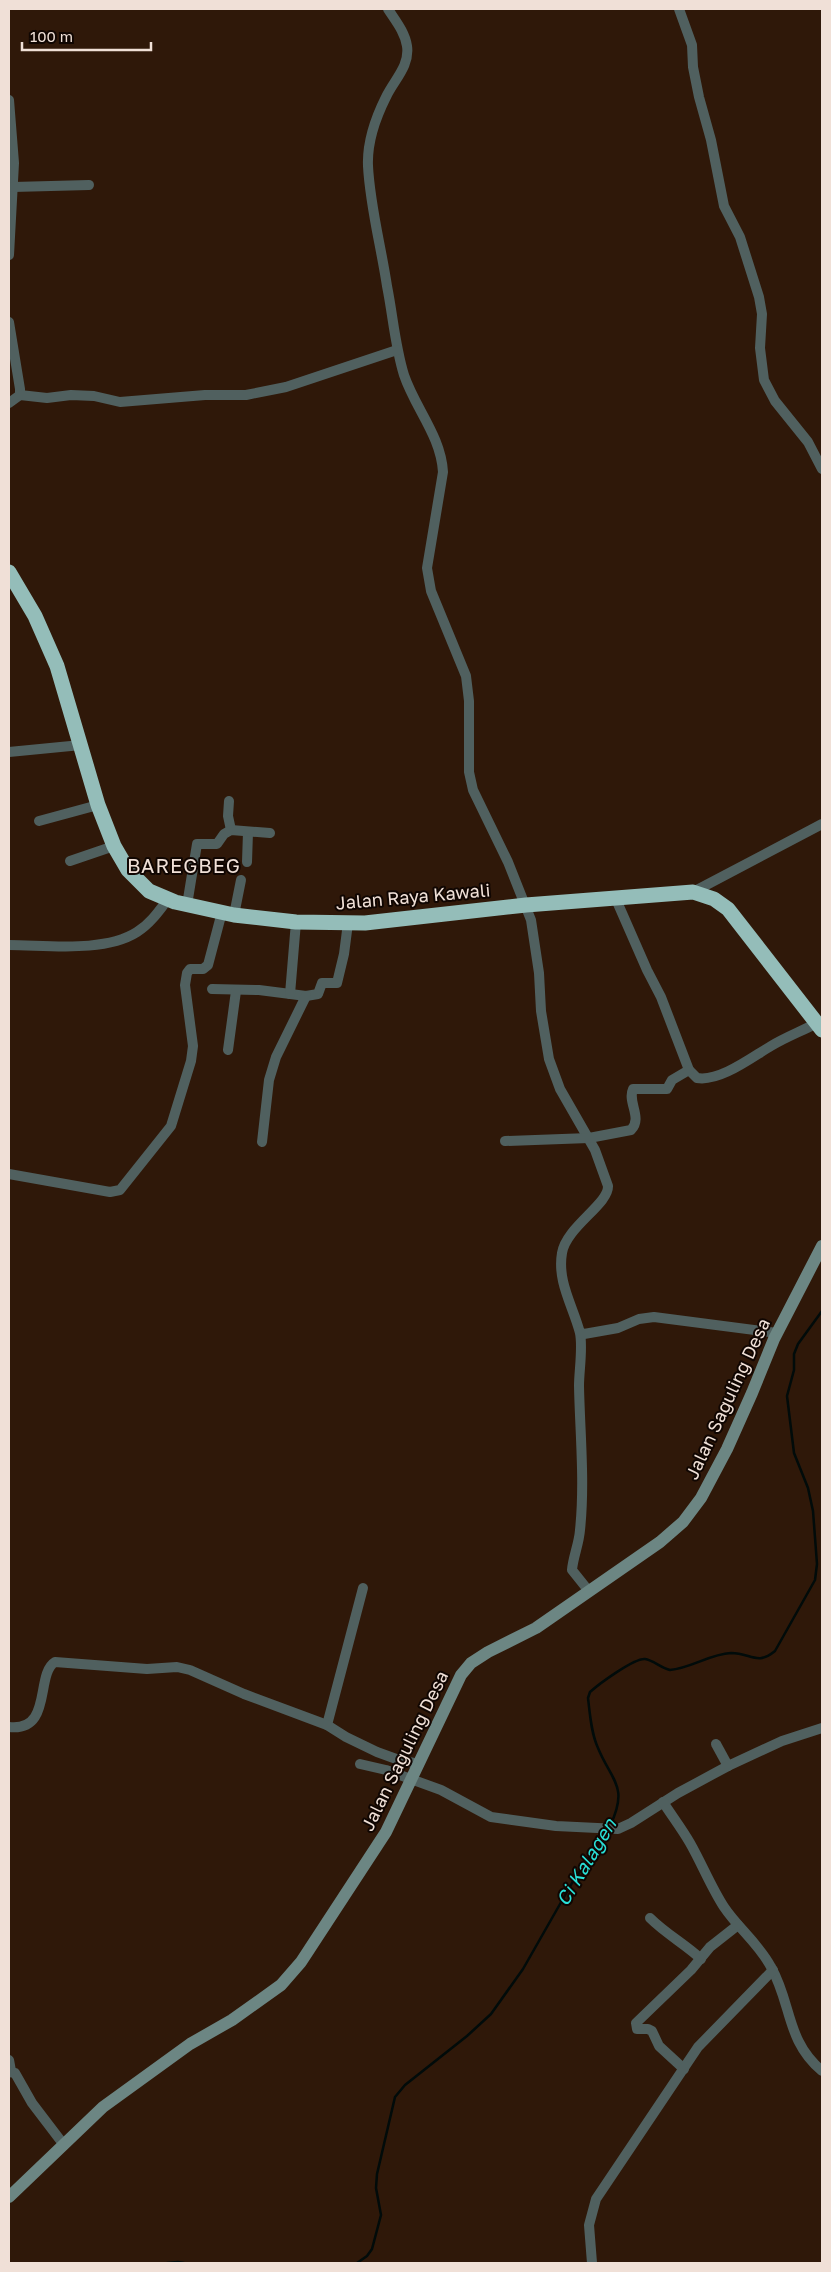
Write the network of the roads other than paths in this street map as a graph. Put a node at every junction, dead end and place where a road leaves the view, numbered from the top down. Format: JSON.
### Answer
{"nodes":[{"id":1,"x":388,"y":9,"type":"edge"},
{"id":2,"x":679,"y":9,"type":"edge"},
{"id":3,"x":9,"y":100,"type":"edge"},
{"id":4,"x":89,"y":186,"type":"dead end"},
{"id":5,"x":13,"y":187,"type":"junction"},
{"id":6,"x":9,"y":234,"type":"edge"},
{"id":7,"x":9,"y":255,"type":"edge"},
{"id":8,"x":9,"y":322,"type":"edge"},
{"id":9,"x":397,"y":350,"type":"junction"},
{"id":10,"x":20,"y":395,"type":"junction"},
{"id":11,"x":9,"y":403,"type":"edge"},
{"id":12,"x":822,"y":469,"type":"edge"},
{"id":13,"x":9,"y":572,"type":"edge"},
{"id":14,"x":81,"y":745,"type":"junction"},
{"id":15,"x":9,"y":752,"type":"edge"},
{"id":16,"x":229,"y":801,"type":"dead end"},
{"id":17,"x":98,"y":805,"type":"junction"},
{"id":18,"x":39,"y":821,"type":"dead end"},
{"id":19,"x":822,"y":824,"type":"edge"},
{"id":20,"x":231,"y":830,"type":"junction"},
{"id":21,"x":248,"y":832,"type":"junction"},
{"id":22,"x":270,"y":833,"type":"dead end"},
{"id":23,"x":114,"y":846,"type":"junction"},
{"id":24,"x":70,"y":861,"type":"dead end"},
{"id":25,"x":246,"y":862,"type":"dead end"},
{"id":26,"x":241,"y":880,"type":"dead end"},
{"id":27,"x":693,"y":892,"type":"junction"},
{"id":28,"x":615,"y":897,"type":"junction"},
{"id":29,"x":168,"y":899,"type":"junction"},
{"id":30,"x":187,"y":905,"type":"junction"},
{"id":31,"x":526,"y":905,"type":"junction"},
{"id":32,"x":228,"y":913,"type":"junction"},
{"id":33,"x":296,"y":922,"type":"junction"},
{"id":34,"x":348,"y":923,"type":"junction"},
{"id":35,"x":9,"y":945,"type":"edge"},
{"id":36,"x":212,"y":989,"type":"dead end"},
{"id":37,"x":236,"y":991,"type":"junction"},
{"id":38,"x":290,"y":994,"type":"junction"},
{"id":39,"x":306,"y":996,"type":"junction"},
{"id":40,"x":819,"y":1026,"type":"edge"},
{"id":41,"x":228,"y":1050,"type":"dead end"},
{"id":42,"x":689,"y":1070,"type":"junction"},
{"id":43,"x":589,"y":1138,"type":"junction"},
{"id":44,"x":505,"y":1141,"type":"dead end"},
{"id":45,"x":262,"y":1142,"type":"dead end"},
{"id":46,"x":9,"y":1174,"type":"edge"},
{"id":47,"x":822,"y":1246,"type":"edge"},
{"id":48,"x":580,"y":1332,"type":"junction"},
{"id":49,"x":777,"y":1333,"type":"junction"},
{"id":50,"x":363,"y":1588,"type":"dead end"},
{"id":51,"x":588,"y":1590,"type":"junction"},
{"id":52,"x":327,"y":1725,"type":"junction"},
{"id":53,"x":9,"y":1727,"type":"edge"},
{"id":54,"x":822,"y":1728,"type":"edge"},
{"id":55,"x":716,"y":1744,"type":"dead end"},
{"id":56,"x":360,"y":1764,"type":"dead end"},
{"id":57,"x":419,"y":1764,"type":"junction"},
{"id":58,"x":728,"y":1766,"type":"junction"},
{"id":59,"x":411,"y":1779,"type":"junction"},
{"id":60,"x":663,"y":1802,"type":"junction"},
{"id":61,"x":650,"y":1918,"type":"dead end"},
{"id":62,"x":738,"y":1925,"type":"junction"},
{"id":63,"x":701,"y":1958,"type":"junction"},
{"id":64,"x":773,"y":1970,"type":"junction"},
{"id":65,"x":9,"y":2060,"type":"edge"},
{"id":66,"x":684,"y":2068,"type":"junction"},
{"id":67,"x":822,"y":2071,"type":"edge"},
{"id":68,"x":10,"y":2072,"type":"edge"},
{"id":69,"x":64,"y":2144,"type":"junction"},
{"id":70,"x":9,"y":2197,"type":"edge"},
{"id":71,"x":592,"y":2263,"type":"edge"}],
"edges":[{"from":1,"to":9,"type":"street"},
{"from":2,"to":12,"type":"street"},
{"from":3,"to":5,"type":"street"},
{"from":4,"to":5,"type":"street"},
{"from":5,"to":6,"type":"street"},
{"from":6,"to":7,"type":"street"},
{"from":8,"to":10,"type":"street"},
{"from":9,"to":10,"type":"street"},
{"from":9,"to":31,"type":"street"},
{"from":10,"to":11,"type":"street"},
{"from":13,"to":14,"type":"highway","name":"Jalan Raya Kawali"},
{"from":14,"to":15,"type":"street"},
{"from":14,"to":17,"type":"highway","name":"Jalan Raya Kawali"},
{"from":16,"to":20,"type":"street"},
{"from":17,"to":18,"type":"street"},
{"from":17,"to":23,"type":"highway","name":"Jalan Raya Kawali"},
{"from":19,"to":27,"type":"street"},
{"from":20,"to":21,"type":"street"},
{"from":20,"to":30,"type":"street"},
{"from":21,"to":22,"type":"street"},
{"from":21,"to":25,"type":"street"},
{"from":23,"to":24,"type":"street"},
{"from":23,"to":29,"type":"highway","name":"Jalan Raya Kawali"},
{"from":26,"to":32,"type":"street"},
{"from":27,"to":28,"type":"highway","name":"Jalan Raya Kawali"},
{"from":27,"to":40,"type":"highway","name":"Jalan Raya Kawali"},
{"from":28,"to":31,"type":"highway","name":"Jalan Raya Kawali"},
{"from":28,"to":42,"type":"street"},
{"from":29,"to":30,"type":"highway","name":"Jalan Raya Kawali"},
{"from":29,"to":35,"type":"street"},
{"from":30,"to":32,"type":"highway","name":"Jalan Raya Kawali"},
{"from":31,"to":34,"type":"highway","name":"Jalan Raya Kawali"},
{"from":31,"to":43,"type":"street"},
{"from":32,"to":33,"type":"highway","name":"Jalan Raya Kawali"},
{"from":32,"to":46,"type":"street"},
{"from":33,"to":34,"type":"highway","name":"Jalan Raya Kawali"},
{"from":33,"to":38,"type":"street"},
{"from":34,"to":39,"type":"street"},
{"from":36,"to":37,"type":"street"},
{"from":37,"to":38,"type":"street"},
{"from":37,"to":41,"type":"street"},
{"from":38,"to":39,"type":"street"},
{"from":39,"to":45,"type":"street"},
{"from":40,"to":42,"type":"street"},
{"from":42,"to":43,"type":"street"},
{"from":43,"to":44,"type":"street"},
{"from":43,"to":48,"type":"street"},
{"from":47,"to":49,"type":"street","name":"Jalan Saguling Desa"},
{"from":48,"to":49,"type":"street"},
{"from":48,"to":51,"type":"street"},
{"from":49,"to":51,"type":"street","name":"Jalan Saguling Desa"},
{"from":50,"to":52,"type":"street"},
{"from":51,"to":57,"type":"street","name":"Jalan Saguling Desa"},
{"from":52,"to":53,"type":"street"},
{"from":52,"to":57,"type":"street"},
{"from":54,"to":58,"type":"street"},
{"from":55,"to":58,"type":"street"},
{"from":56,"to":59,"type":"street"},
{"from":57,"to":59,"type":"street","name":"Jalan Saguling Desa"},
{"from":58,"to":60,"type":"street"},
{"from":59,"to":60,"type":"street"},
{"from":59,"to":69,"type":"street","name":"Jalan Saguling Desa"},
{"from":60,"to":62,"type":"street"},
{"from":61,"to":63,"type":"street"},
{"from":62,"to":63,"type":"street"},
{"from":62,"to":64,"type":"street"},
{"from":63,"to":66,"type":"street"},
{"from":64,"to":66,"type":"street"},
{"from":64,"to":67,"type":"street"},
{"from":65,"to":68,"type":"street"},
{"from":66,"to":71,"type":"street"},
{"from":68,"to":69,"type":"street"},
{"from":69,"to":70,"type":"street","name":"Jalan Saguling Desa"}]}
